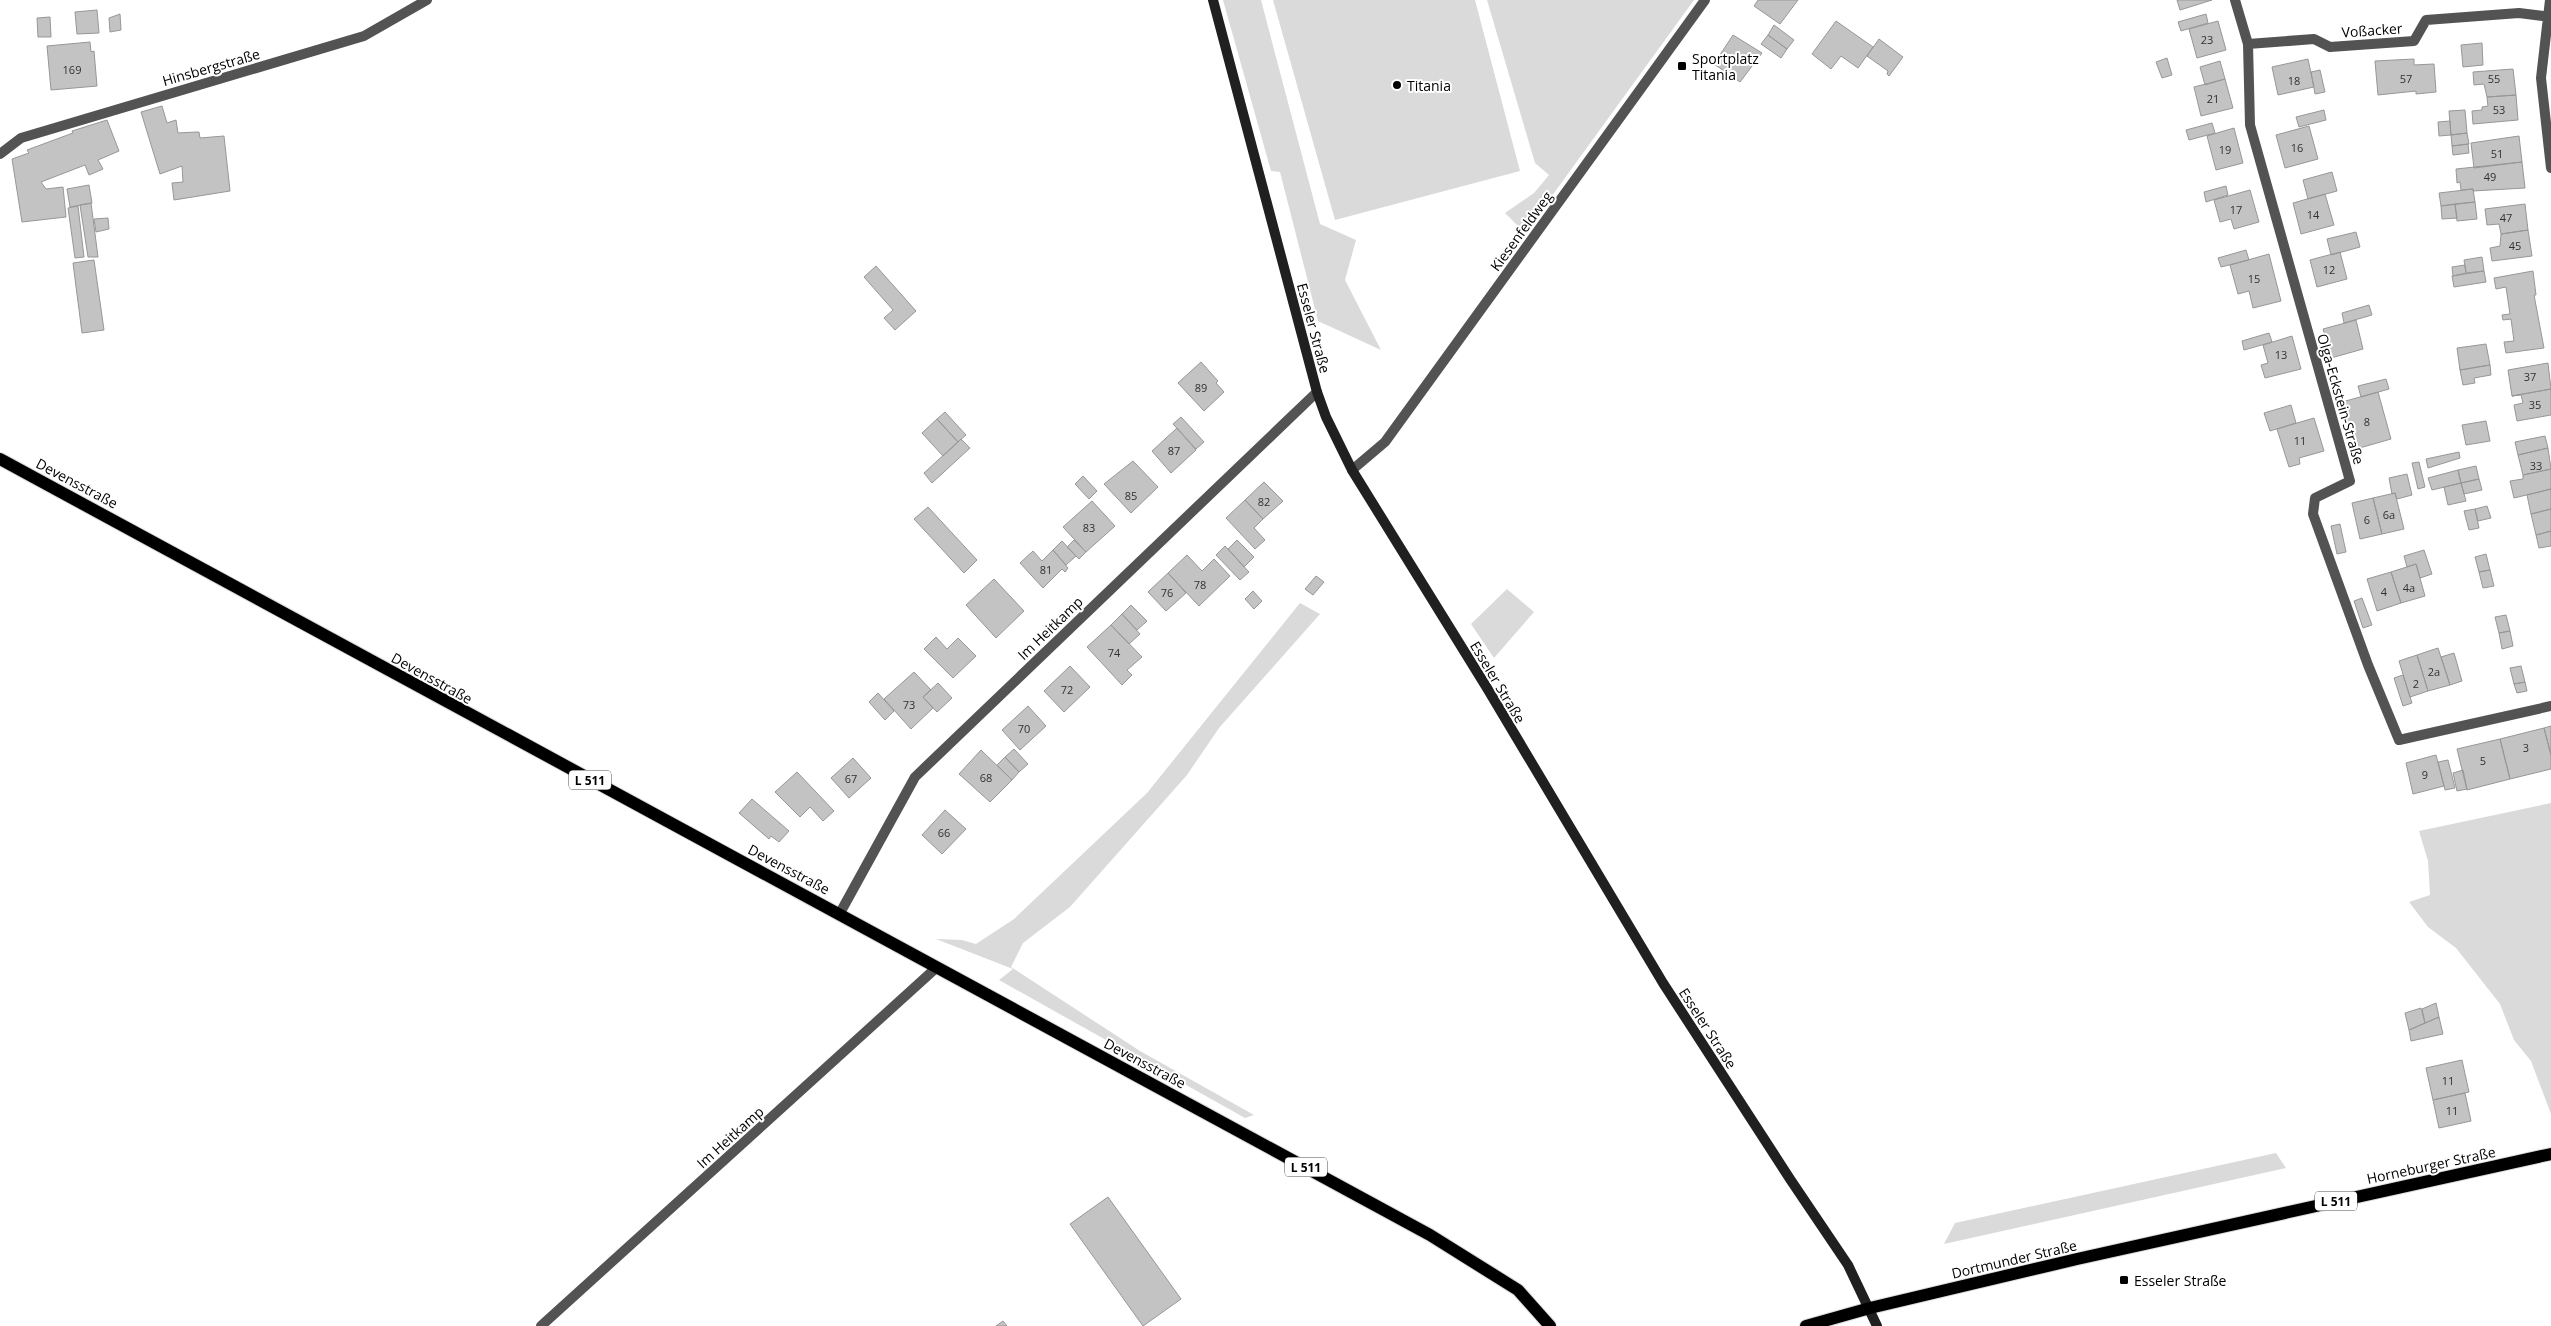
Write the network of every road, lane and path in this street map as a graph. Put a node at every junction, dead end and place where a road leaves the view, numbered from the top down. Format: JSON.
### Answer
{"nodes":[{"id":1,"x":427,"y":0,"type":"edge"},
{"id":2,"x":1213,"y":0,"type":"edge"},
{"id":3,"x":1705,"y":0,"type":"edge"},
{"id":4,"x":2235,"y":0,"type":"edge"},
{"id":5,"x":2550,"y":0,"type":"edge"},
{"id":6,"x":2549,"y":17,"type":"edge"},
{"id":7,"x":2248,"y":44,"type":"junction"},
{"id":8,"x":0,"y":154,"type":"edge"},
{"id":9,"x":2551,"y":168,"type":"edge"},
{"id":10,"x":1317,"y":392,"type":"junction"},
{"id":11,"x":0,"y":459,"type":"edge"},
{"id":12,"x":1352,"y":470,"type":"junction"},
{"id":13,"x":2551,"y":706,"type":"edge"},
{"id":14,"x":840,"y":913,"type":"junction"},
{"id":15,"x":936,"y":968,"type":"junction"},
{"id":16,"x":2551,"y":1154,"type":"edge"},
{"id":17,"x":2230,"y":1225,"type":"joint"},
{"id":18,"x":1870,"y":1308,"type":"junction"},
{"id":19,"x":542,"y":1326,"type":"edge"},
{"id":20,"x":1550,"y":1326,"type":"edge"},
{"id":21,"x":1806,"y":1326,"type":"edge"},
{"id":22,"x":1877,"y":1326,"type":"edge"}],
"edges":[{"from":1,"to":8,"type":"street","name":"Hinsbergstraße"},
{"from":2,"to":10,"type":"main road","name":"Esseler Straße"},
{"from":3,"to":12,"type":"street","name":"Kiesenfeldweg"},
{"from":4,"to":7,"type":"street","name":"Olga-Eckstein-Straße"},
{"from":5,"to":6,"type":"street"},
{"from":6,"to":7,"type":"street","name":"Voßacker"},
{"from":6,"to":9,"type":"street"},
{"from":7,"to":13,"type":"street","name":"Olga-Eckstein-Straße"},
{"from":10,"to":12,"type":"main road","name":"Esseler Straße"},
{"from":10,"to":14,"type":"street","name":"Im Heitkamp"},
{"from":11,"to":14,"type":"main road","name":"Devensstraße","number":"L 511"},
{"from":12,"to":18,"type":"main road","name":"Esseler Straße"},
{"from":14,"to":15,"type":"main road","name":"Devensstraße","number":"L 511"},
{"from":15,"to":19,"type":"street","name":"Im Heitkamp"},
{"from":15,"to":20,"type":"main road","name":"Devensstraße","number":"L 511"},
{"from":16,"to":17,"type":"main road","name":"Horneburger Straße","number":"L 511"},
{"from":17,"to":18,"type":"main road","name":"Dortmunder Straße","number":"L 511"},
{"from":18,"to":21,"type":"main road","name":"Dortmunder Straße","number":"L 511"},
{"from":18,"to":22,"type":"main road","name":"Esseler Straße"}]}
